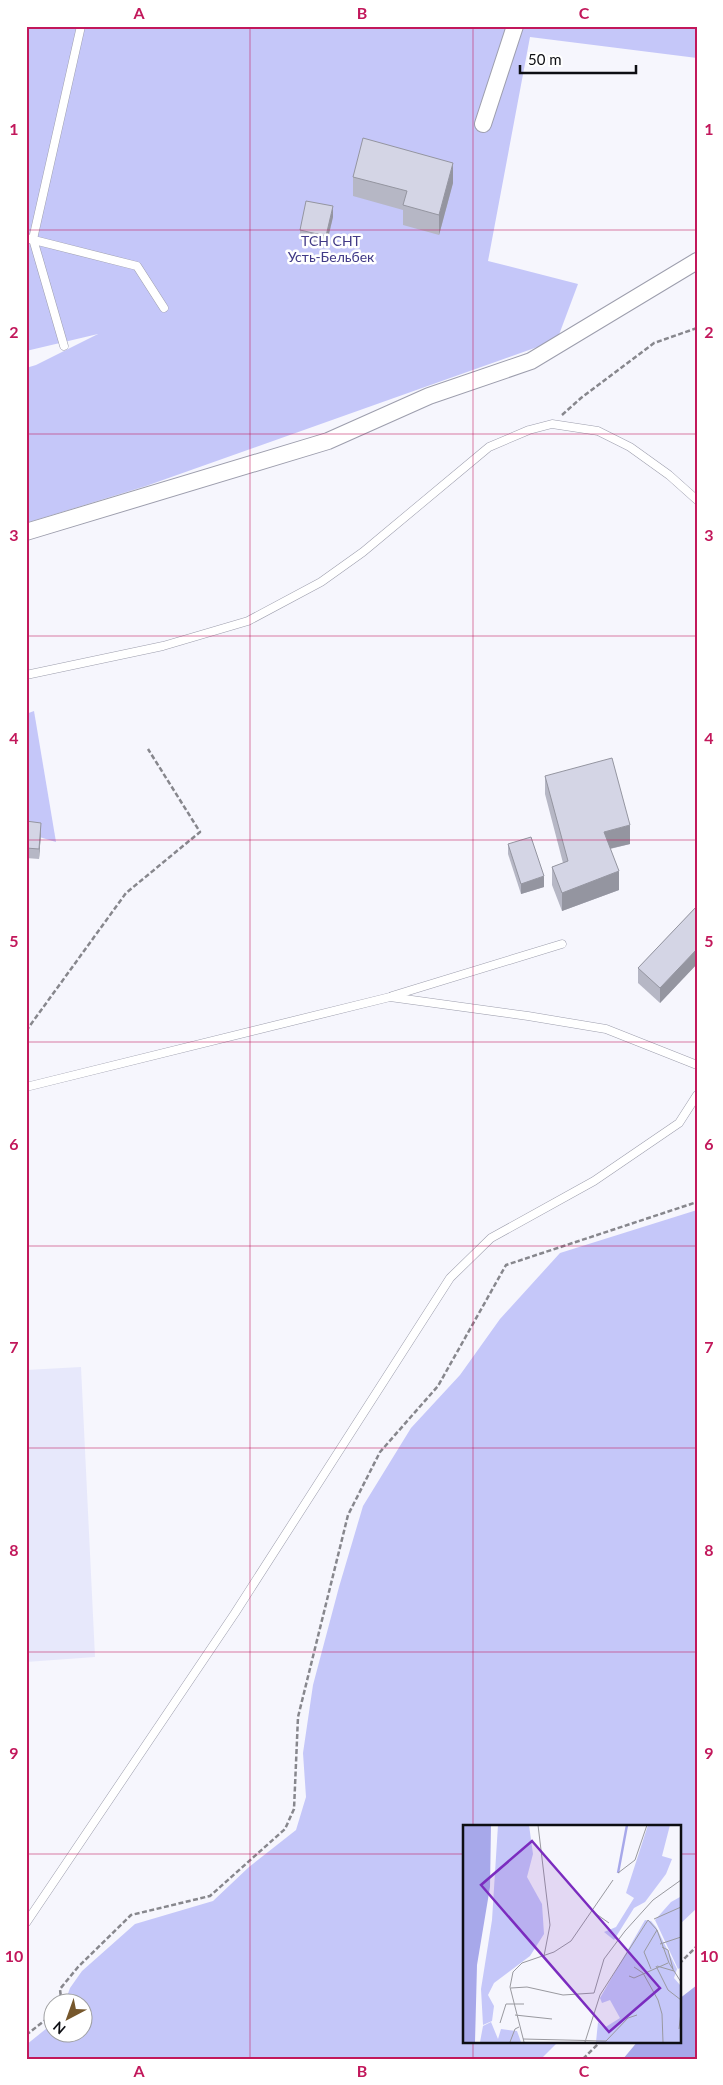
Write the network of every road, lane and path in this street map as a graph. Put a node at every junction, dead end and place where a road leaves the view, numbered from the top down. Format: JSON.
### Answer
{"nodes":[{"id":1,"x":82,"y":26,"type":"edge"},
{"id":2,"x":516,"y":26,"type":"edge"},
{"id":3,"x":483,"y":124,"type":"dead end"},
{"id":4,"x":30,"y":238,"type":"edge"},
{"id":5,"x":697,"y":261,"type":"edge"},
{"id":6,"x":164,"y":308,"type":"dead end"},
{"id":7,"x":697,"y":328,"type":"edge"},
{"id":8,"x":64,"y":346,"type":"dead end"},
{"id":9,"x":552,"y":424,"type":"junction"},
{"id":10,"x":697,"y":500,"type":"edge"},
{"id":11,"x":26,"y":532,"type":"edge"},
{"id":12,"x":26,"y":675,"type":"edge"},
{"id":13,"x":148,"y":749,"type":"dead end"},
{"id":14,"x":562,"y":944,"type":"dead end"},
{"id":15,"x":390,"y":997,"type":"junction"},
{"id":16,"x":26,"y":1031,"type":"edge"},
{"id":17,"x":697,"y":1065,"type":"edge"},
{"id":18,"x":26,"y":1086,"type":"edge"},
{"id":19,"x":697,"y":1095,"type":"edge"},
{"id":20,"x":697,"y":1202,"type":"edge"},
{"id":21,"x":26,"y":1922,"type":"edge"},
{"id":22,"x":697,"y":1946,"type":"edge"},
{"id":23,"x":680,"y":1963,"type":"edge"},
{"id":24,"x":60,"y":1992,"type":"edge"},
{"id":25,"x":42,"y":2022,"type":"edge"},
{"id":26,"x":26,"y":2034,"type":"edge"},
{"id":27,"x":600,"y":2042,"type":"edge"},
{"id":28,"x":583,"y":2059,"type":"edge"}],
"edges":[{"from":1,"to":4,"type":"lane"},
{"from":2,"to":3,"type":"street"},
{"from":4,"to":6,"type":"lane"},
{"from":4,"to":8,"type":"lane"},
{"from":5,"to":11,"type":"street"},
{"from":7,"to":9,"type":"path"},
{"from":9,"to":10,"type":"lane"},
{"from":9,"to":12,"type":"lane"},
{"from":13,"to":16,"type":"path"},
{"from":14,"to":15,"type":"lane"},
{"from":15,"to":17,"type":"lane"},
{"from":15,"to":18,"type":"lane"},
{"from":19,"to":21,"type":"lane"},
{"from":20,"to":24,"type":"path"},
{"from":22,"to":23,"type":"path"},
{"from":25,"to":26,"type":"path"},
{"from":27,"to":28,"type":"path"}]}
